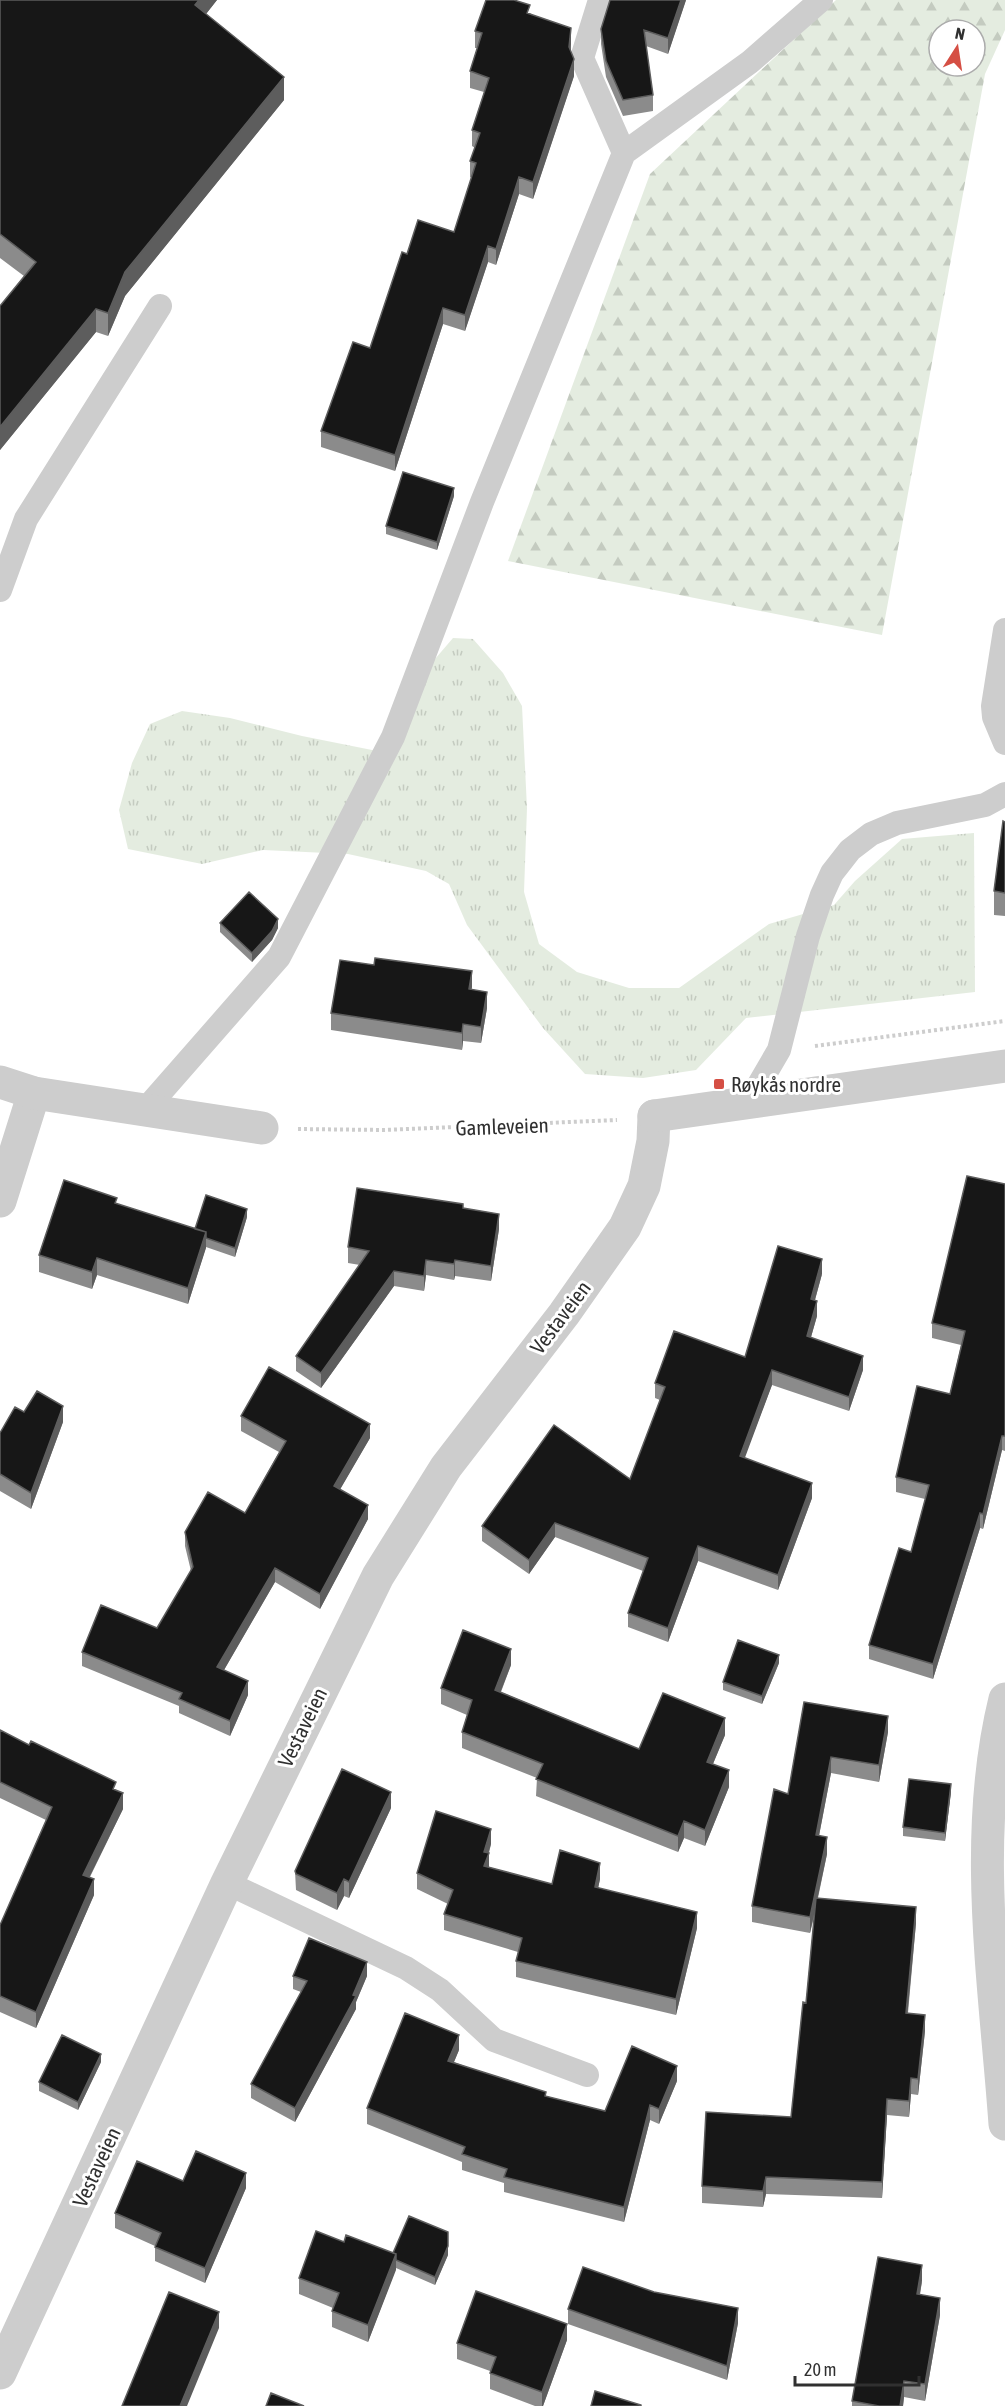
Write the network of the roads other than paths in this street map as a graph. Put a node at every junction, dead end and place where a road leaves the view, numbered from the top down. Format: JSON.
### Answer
{"nodes":[{"id":1,"x":600,"y":0,"type":"edge"},
{"id":2,"x":822,"y":0,"type":"edge"},
{"id":3,"x":624,"y":153,"type":"junction"},
{"id":4,"x":160,"y":306,"type":"dead end"},
{"id":5,"x":0,"y":590,"type":"edge"},
{"id":6,"x":1005,"y":630,"type":"edge"},
{"id":7,"x":1005,"y":743,"type":"edge"},
{"id":8,"x":1005,"y":794,"type":"edge"},
{"id":9,"x":1005,"y":1066,"type":"edge"},
{"id":10,"x":0,"y":1082,"type":"edge"},
{"id":11,"x":34,"y":1093,"type":"junction"},
{"id":12,"x":747,"y":1105,"type":"junction"},
{"id":13,"x":145,"y":1110,"type":"junction"},
{"id":14,"x":262,"y":1128,"type":"road end"},
{"id":15,"x":0,"y":1201,"type":"edge"},
{"id":16,"x":1005,"y":1699,"type":"edge"},
{"id":17,"x":227,"y":1883,"type":"junction"},
{"id":18,"x":587,"y":2074,"type":"dead end"},
{"id":19,"x":1005,"y":2124,"type":"edge"},
{"id":20,"x":0,"y":2373,"type":"edge"}],
"edges":[{"from":1,"to":3,"type":"lane"},
{"from":2,"to":3,"type":"lane"},
{"from":3,"to":13,"type":"lane"},
{"from":4,"to":5,"type":"lane"},
{"from":6,"to":7,"type":"lane"},
{"from":8,"to":12,"type":"lane"},
{"from":9,"to":12,"type":"street"},
{"from":10,"to":11,"type":"street"},
{"from":11,"to":13,"type":"street"},
{"from":11,"to":15,"type":"street"},
{"from":12,"to":17,"type":"street","name":"Vestaveien"},
{"from":13,"to":14,"type":"street"},
{"from":16,"to":19,"type":"street"},
{"from":17,"to":18,"type":"lane"},
{"from":17,"to":20,"type":"street","name":"Vestaveien"}]}
